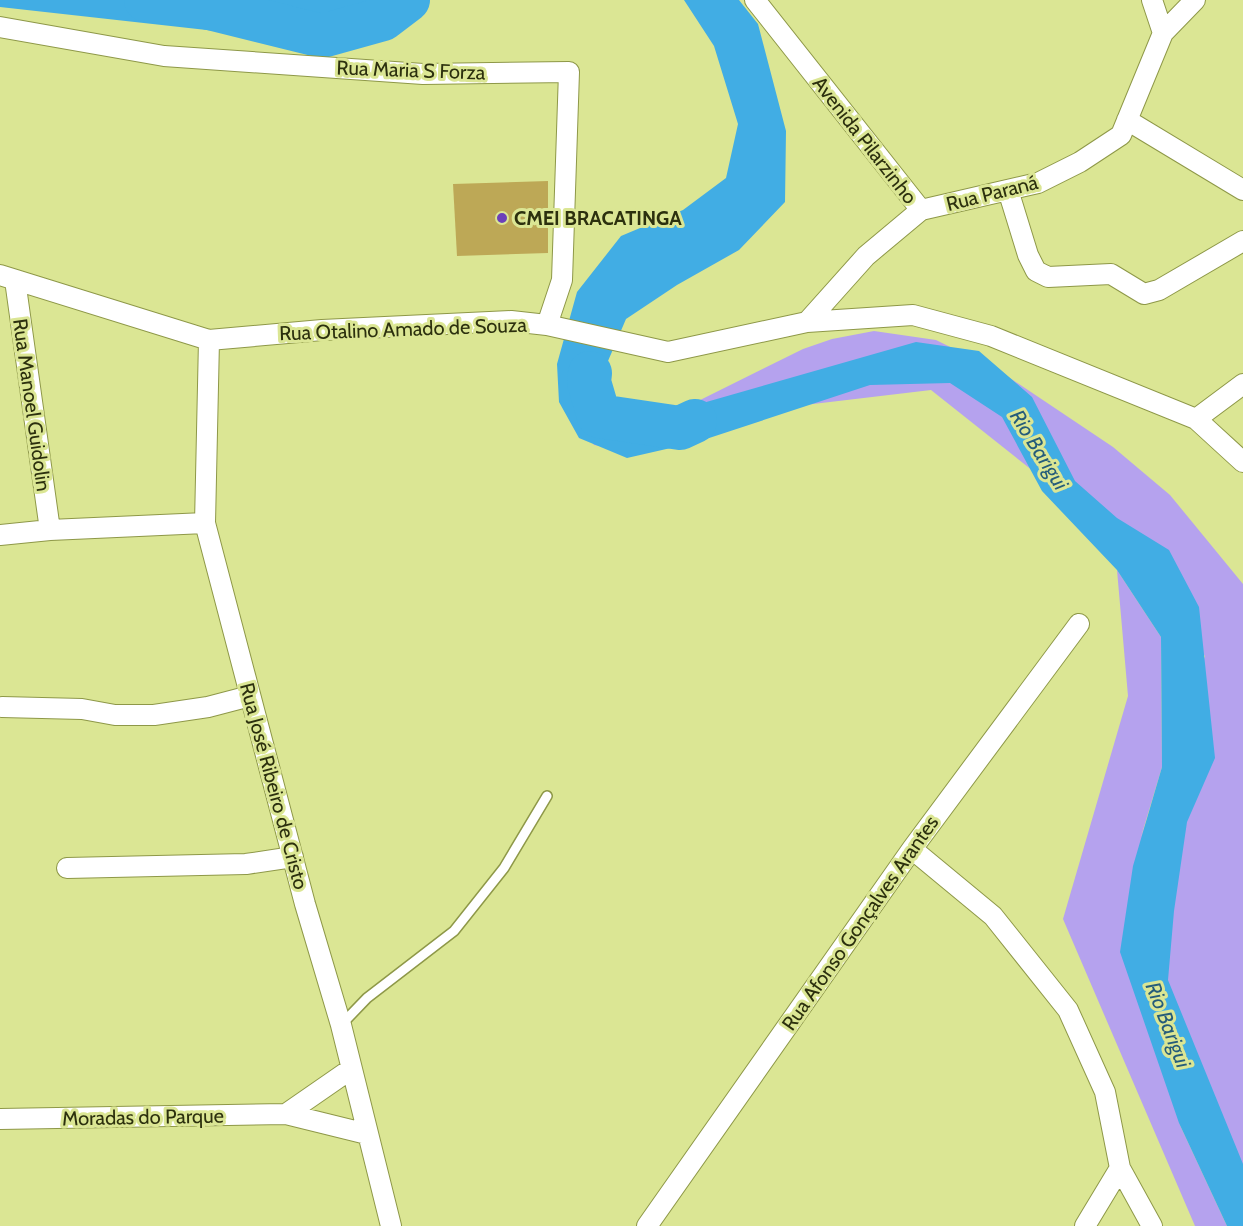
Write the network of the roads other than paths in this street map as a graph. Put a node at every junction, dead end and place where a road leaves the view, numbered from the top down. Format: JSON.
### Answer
{"nodes":[{"id":1,"x":755,"y":0,"type":"edge"},
{"id":2,"x":1152,"y":0,"type":"edge"},
{"id":3,"x":1196,"y":0,"type":"edge"},
{"id":4,"x":0,"y":27,"type":"edge"},
{"id":5,"x":1163,"y":33,"type":"junction"},
{"id":6,"x":1127,"y":120,"type":"junction"},
{"id":7,"x":1008,"y":190,"type":"junction"},
{"id":8,"x":1243,"y":190,"type":"edge"},
{"id":9,"x":921,"y":210,"type":"junction"},
{"id":10,"x":1243,"y":241,"type":"edge"},
{"id":11,"x":8,"y":278,"type":"edge"},
{"id":12,"x":807,"y":322,"type":"junction"},
{"id":13,"x":553,"y":327,"type":"junction"},
{"id":14,"x":209,"y":340,"type":"junction"},
{"id":15,"x":1243,"y":384,"type":"edge"},
{"id":16,"x":1196,"y":419,"type":"junction"},
{"id":17,"x":1243,"y":462,"type":"edge"},
{"id":18,"x":205,"y":523,"type":"junction"},
{"id":19,"x":50,"y":530,"type":"junction"},
{"id":20,"x":0,"y":535,"type":"edge"},
{"id":21,"x":1078,"y":624,"type":"dead end"},
{"id":22,"x":250,"y":696,"type":"junction"},
{"id":23,"x":2,"y":707,"type":"dead end"},
{"id":24,"x":547,"y":796,"type":"dead end"},
{"id":25,"x":912,"y":849,"type":"junction"},
{"id":26,"x":293,"y":857,"type":"junction"},
{"id":27,"x":67,"y":868,"type":"dead end"},
{"id":28,"x":342,"y":1025,"type":"junction"},
{"id":29,"x":351,"y":1069,"type":"junction"},
{"id":30,"x":286,"y":1114,"type":"junction"},
{"id":31,"x":0,"y":1119,"type":"edge"},
{"id":32,"x":367,"y":1134,"type":"junction"},
{"id":33,"x":1120,"y":1168,"type":"junction"},
{"id":34,"x":391,"y":1226,"type":"edge"},
{"id":35,"x":647,"y":1226,"type":"edge"},
{"id":36,"x":1085,"y":1226,"type":"edge"},
{"id":37,"x":1152,"y":1226,"type":"edge"}],
"edges":[{"from":1,"to":9,"type":"street","name":"Avenida Pilarzinho"},
{"from":2,"to":5,"type":"street"},
{"from":3,"to":5,"type":"street"},
{"from":4,"to":13,"type":"street","name":"Rua Maria S Forza"},
{"from":5,"to":6,"type":"street","name":"Rua Paraná"},
{"from":6,"to":7,"type":"street","name":"Rua Paraná"},
{"from":6,"to":8,"type":"street"},
{"from":7,"to":9,"type":"street","name":"Rua Paraná"},
{"from":7,"to":10,"type":"street"},
{"from":9,"to":12,"type":"street","name":"Avenida Pilarzinho"},
{"from":11,"to":14,"type":"street","name":"Rua Otalino Amado de Souza"},
{"from":11,"to":19,"type":"street","name":"Rua Manoel Guidolin"},
{"from":12,"to":13,"type":"street","name":"Rua Otalino Amado de Souza"},
{"from":12,"to":16,"type":"street","name":"Rua Otalino Amado de Souza"},
{"from":13,"to":14,"type":"street","name":"Rua Otalino Amado de Souza"},
{"from":14,"to":18,"type":"street","name":"Rua José Ribeiro de Cristo"},
{"from":15,"to":16,"type":"street"},
{"from":16,"to":17,"type":"street","name":"Rua Otalino Amado de Souza"},
{"from":18,"to":19,"type":"street"},
{"from":18,"to":22,"type":"street","name":"Rua José Ribeiro de Cristo"},
{"from":19,"to":20,"type":"street"},
{"from":21,"to":25,"type":"street","name":"Rua Afonso Gonçalves Arantes"},
{"from":22,"to":23,"type":"street"},
{"from":22,"to":26,"type":"street","name":"Rua José Ribeiro de Cristo"},
{"from":24,"to":28,"type":"lane"},
{"from":25,"to":33,"type":"street"},
{"from":25,"to":35,"type":"street","name":"Rua Afonso Gonçalves Arantes"},
{"from":26,"to":27,"type":"street"},
{"from":26,"to":28,"type":"street","name":"Rua José Ribeiro de Cristo"},
{"from":28,"to":29,"type":"street","name":"Rua José Ribeiro de Cristo"},
{"from":29,"to":30,"type":"street"},
{"from":29,"to":32,"type":"street","name":"Rua José Ribeiro de Cristo"},
{"from":30,"to":31,"type":"street","name":"Moradas do Parque"},
{"from":30,"to":32,"type":"street","name":"Moradas do Parque"},
{"from":32,"to":34,"type":"street","name":"Rua José Ribeiro de Cristo"},
{"from":33,"to":36,"type":"street"},
{"from":33,"to":37,"type":"street"}]}
